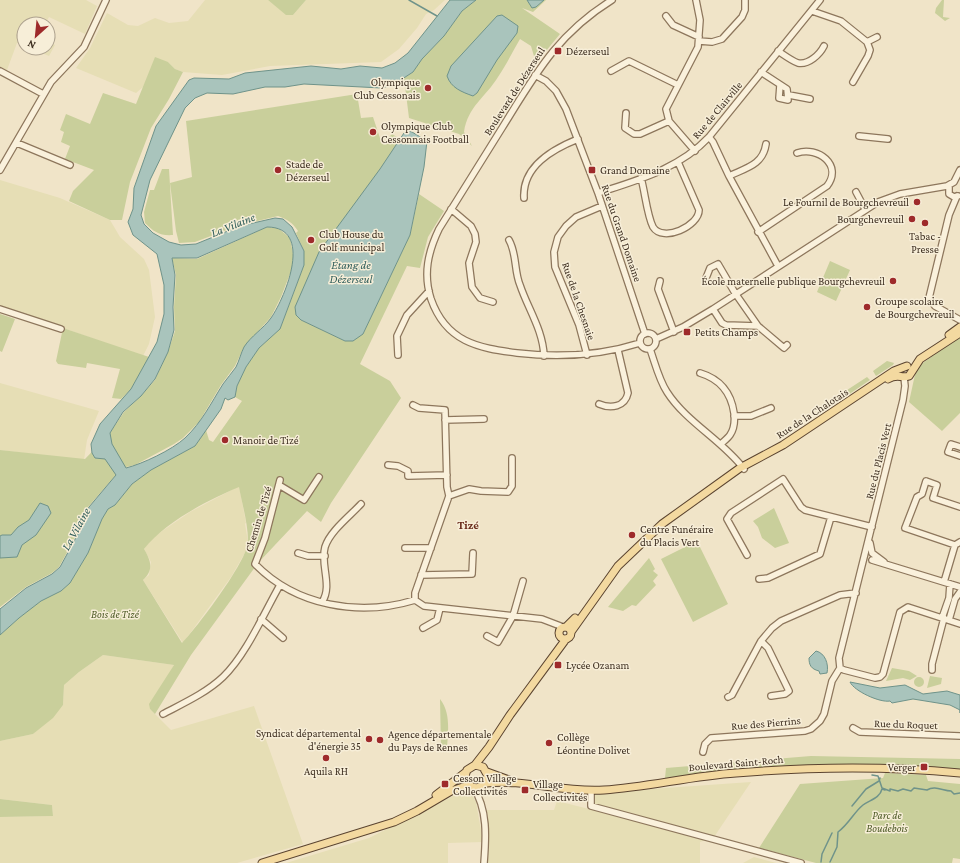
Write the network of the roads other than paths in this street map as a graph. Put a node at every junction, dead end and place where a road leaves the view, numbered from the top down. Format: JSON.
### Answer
{"nodes":[{"id":1,"x":106,"y":0,"type":"edge"},
{"id":2,"x":612,"y":0,"type":"edge"},
{"id":3,"x":696,"y":0,"type":"edge"},
{"id":4,"x":745,"y":0,"type":"edge"},
{"id":5,"x":820,"y":0,"type":"edge"},
{"id":6,"x":812,"y":11,"type":"junction"},
{"id":7,"x":666,"y":16,"type":"dead end"},
{"id":8,"x":848,"y":16,"type":"dead end"},
{"id":9,"x":841,"y":21,"type":"junction"},
{"id":10,"x":877,"y":37,"type":"dead end"},
{"id":11,"x":699,"y":39,"type":"junction"},
{"id":12,"x":867,"y":42,"type":"junction"},
{"id":13,"x":824,"y":46,"type":"dead end"},
{"id":14,"x":778,"y":51,"type":"junction"},
{"id":15,"x":0,"y":71,"type":"edge"},
{"id":16,"x":612,"y":71,"type":"dead end"},
{"id":17,"x":761,"y":72,"type":"junction"},
{"id":18,"x":535,"y":75,"type":"junction"},
{"id":19,"x":853,"y":82,"type":"dead end"},
{"id":20,"x":678,"y":85,"type":"junction"},
{"id":21,"x":780,"y":85,"type":"junction"},
{"id":22,"x":43,"y":94,"type":"junction"},
{"id":23,"x":789,"y":95,"type":"junction"},
{"id":24,"x":810,"y":99,"type":"dead end"},
{"id":25,"x":626,"y":113,"type":"dead end"},
{"id":26,"x":670,"y":121,"type":"junction"},
{"id":27,"x":859,"y":136,"type":"dead end"},
{"id":28,"x":709,"y":137,"type":"junction"},
{"id":29,"x":578,"y":139,"type":"junction"},
{"id":30,"x":888,"y":139,"type":"dead end"},
{"id":31,"x":16,"y":143,"type":"junction"},
{"id":32,"x":766,"y":144,"type":"dead end"},
{"id":33,"x":695,"y":151,"type":"junction"},
{"id":34,"x":797,"y":153,"type":"dead end"},
{"id":35,"x":678,"y":162,"type":"junction"},
{"id":36,"x":70,"y":166,"type":"dead end"},
{"id":37,"x":0,"y":170,"type":"edge"},
{"id":38,"x":960,"y":170,"type":"edge"},
{"id":39,"x":729,"y":176,"type":"junction"},
{"id":40,"x":641,"y":178,"type":"junction"},
{"id":41,"x":951,"y":184,"type":"junction"},
{"id":42,"x":960,"y":184,"type":"edge"},
{"id":43,"x":935,"y":190,"type":"junction"},
{"id":44,"x":598,"y":192,"type":"junction"},
{"id":45,"x":856,"y":192,"type":"dead end"},
{"id":46,"x":950,"y":194,"type":"junction"},
{"id":47,"x":958,"y":196,"type":"edge"},
{"id":48,"x":524,"y":198,"type":"dead end"},
{"id":49,"x":602,"y":206,"type":"junction"},
{"id":50,"x":451,"y":209,"type":"junction"},
{"id":51,"x":865,"y":209,"type":"junction"},
{"id":52,"x":949,"y":215,"type":"junction"},
{"id":53,"x":758,"y":232,"type":"junction"},
{"id":54,"x":509,"y":240,"type":"dead end"},
{"id":55,"x":778,"y":266,"type":"junction"},
{"id":56,"x":706,"y":278,"type":"dead end"},
{"id":57,"x":660,"y":281,"type":"dead end"},
{"id":58,"x":429,"y":291,"type":"junction"},
{"id":59,"x":735,"y":293,"type":"junction"},
{"id":60,"x":493,"y":302,"type":"dead end"},
{"id":61,"x":0,"y":309,"type":"edge"},
{"id":62,"x":712,"y":309,"type":"junction"},
{"id":63,"x":947,"y":314,"type":"junction"},
{"id":64,"x":960,"y":320,"type":"edge"},
{"id":65,"x":758,"y":326,"type":"junction"},
{"id":66,"x":960,"y":326,"type":"edge"},
{"id":67,"x":61,"y":329,"type":"dead end"},
{"id":68,"x":674,"y":332,"type":"junction"},
{"id":69,"x":960,"y":333,"type":"edge"},
{"id":70,"x":645,"y":334,"type":"junction"},
{"id":71,"x":656,"y":339,"type":"junction"},
{"id":72,"x":640,"y":343,"type":"junction"},
{"id":73,"x":786,"y":345,"type":"dead end"},
{"id":74,"x":650,"y":349,"type":"junction"},
{"id":75,"x":618,"y":350,"type":"junction"},
{"id":76,"x":398,"y":355,"type":"dead end"},
{"id":77,"x":586,"y":355,"type":"junction"},
{"id":78,"x":544,"y":356,"type":"junction"},
{"id":79,"x":906,"y":372,"type":"junction"},
{"id":80,"x":700,"y":373,"type":"dead end"},
{"id":81,"x":599,"y":404,"type":"dead end"},
{"id":82,"x":412,"y":405,"type":"dead end"},
{"id":83,"x":771,"y":408,"type":"dead end"},
{"id":84,"x":734,"y":416,"type":"junction"},
{"id":85,"x":484,"y":419,"type":"dead end"},
{"id":86,"x":445,"y":420,"type":"junction"},
{"id":87,"x":721,"y":444,"type":"junction"},
{"id":88,"x":960,"y":447,"type":"edge"},
{"id":89,"x":960,"y":456,"type":"edge"},
{"id":90,"x":512,"y":458,"type":"dead end"},
{"id":91,"x":388,"y":465,"type":"dead end"},
{"id":92,"x":740,"y":470,"type":"junction"},
{"id":93,"x":447,"y":475,"type":"junction"},
{"id":94,"x":319,"y":477,"type":"dead end"},
{"id":95,"x":922,"y":494,"type":"junction"},
{"id":96,"x":449,"y":496,"type":"junction"},
{"id":97,"x":932,"y":498,"type":"junction"},
{"id":98,"x":361,"y":504,"type":"dead end"},
{"id":99,"x":960,"y":507,"type":"edge"},
{"id":100,"x":831,"y":517,"type":"junction"},
{"id":101,"x":872,"y":527,"type":"junction"},
{"id":102,"x":958,"y":544,"type":"edge"},
{"id":103,"x":405,"y":548,"type":"dead end"},
{"id":104,"x":431,"y":548,"type":"junction"},
{"id":105,"x":298,"y":553,"type":"dead end"},
{"id":106,"x":473,"y":553,"type":"dead end"},
{"id":107,"x":747,"y":555,"type":"dead end"},
{"id":108,"x":325,"y":556,"type":"junction"},
{"id":109,"x":870,"y":556,"type":"junction"},
{"id":110,"x":421,"y":575,"type":"junction"},
{"id":111,"x":759,"y":579,"type":"dead end"},
{"id":112,"x":523,"y":581,"type":"dead end"},
{"id":113,"x":947,"y":583,"type":"junction"},
{"id":114,"x":280,"y":585,"type":"junction"},
{"id":115,"x":960,"y":587,"type":"edge"},
{"id":116,"x":960,"y":592,"type":"edge"},
{"id":117,"x":856,"y":593,"type":"junction"},
{"id":118,"x":414,"y":600,"type":"junction"},
{"id":119,"x":322,"y":602,"type":"junction"},
{"id":120,"x":440,"y":608,"type":"junction"},
{"id":121,"x":513,"y":616,"type":"junction"},
{"id":122,"x":261,"y":619,"type":"junction"},
{"id":123,"x":945,"y":619,"type":"junction"},
{"id":124,"x":960,"y":624,"type":"edge"},
{"id":125,"x":423,"y":628,"type":"dead end"},
{"id":126,"x":564,"y":632,"type":"junction"},
{"id":127,"x":487,"y":636,"type":"dead end"},
{"id":128,"x":283,"y":638,"type":"dead end"},
{"id":129,"x":761,"y":640,"type":"junction"},
{"id":130,"x":840,"y":668,"type":"junction"},
{"id":131,"x":932,"y":670,"type":"dead end"},
{"id":132,"x":771,"y":696,"type":"dead end"},
{"id":133,"x":728,"y":697,"type":"dead end"},
{"id":134,"x":163,"y":714,"type":"dead end"},
{"id":135,"x":853,"y":728,"type":"dead end"},
{"id":136,"x":960,"y":736,"type":"edge"},
{"id":137,"x":489,"y":747,"type":"junction"},
{"id":138,"x":703,"y":752,"type":"dead end"},
{"id":139,"x":476,"y":765,"type":"junction"},
{"id":140,"x":486,"y":770,"type":"junction"},
{"id":141,"x":466,"y":772,"type":"junction"},
{"id":142,"x":960,"y":773,"type":"edge"},
{"id":143,"x":514,"y":783,"type":"junction"},
{"id":144,"x":485,"y":784,"type":"junction"},
{"id":145,"x":471,"y":786,"type":"junction"},
{"id":146,"x":590,"y":791,"type":"junction"},
{"id":147,"x":481,"y":800,"type":"junction"},
{"id":148,"x":394,"y":822,"type":"junction"},
{"id":149,"x":262,"y":863,"type":"edge"},
{"id":150,"x":484,"y":863,"type":"edge"},
{"id":151,"x":801,"y":863,"type":"edge"}],
"edges":[{"from":1,"to":22,"type":"street"},
{"from":2,"to":18,"type":"street","name":"Boulevard de Dézerseul"},
{"from":3,"to":11,"type":"street"},
{"from":4,"to":11,"type":"street"},
{"from":5,"to":6,"type":"street","name":"Rue de Clairville"},
{"from":6,"to":9,"type":"street"},
{"from":6,"to":14,"type":"street","name":"Rue de Clairville"},
{"from":7,"to":11,"type":"street"},
{"from":8,"to":9,"type":"street"},
{"from":9,"to":12,"type":"street"},
{"from":10,"to":12,"type":"street"},
{"from":11,"to":20,"type":"street"},
{"from":12,"to":19,"type":"street"},
{"from":13,"to":14,"type":"street"},
{"from":14,"to":17,"type":"street","name":"Rue de Clairville"},
{"from":15,"to":22,"type":"street"},
{"from":16,"to":20,"type":"street"},
{"from":17,"to":21,"type":"street"},
{"from":17,"to":28,"type":"street","name":"Rue de Clairville"},
{"from":18,"to":29,"type":"street","name":"Rue du Grand Domaine"},
{"from":18,"to":50,"type":"street","name":"Boulevard de Dézerseul"},
{"from":20,"to":26,"type":"street"},
{"from":21,"to":23,"type":"street"},
{"from":21,"to":23,"type":"street"},
{"from":22,"to":31,"type":"street"},
{"from":23,"to":24,"type":"street"},
{"from":25,"to":26,"type":"street"},
{"from":26,"to":33,"type":"street"},
{"from":27,"to":30,"type":"street"},
{"from":28,"to":33,"type":"street","name":"Rue de Clairville"},
{"from":28,"to":39,"type":"street"},
{"from":29,"to":44,"type":"street","name":"Rue du Grand Domaine"},
{"from":29,"to":48,"type":"street"},
{"from":31,"to":36,"type":"street"},
{"from":31,"to":37,"type":"street"},
{"from":32,"to":39,"type":"street"},
{"from":33,"to":35,"type":"street","name":"Rue de Clairville"},
{"from":34,"to":53,"type":"street"},
{"from":35,"to":40,"type":"street","name":"Rue de Clairville"},
{"from":35,"to":40,"type":"street"},
{"from":38,"to":41,"type":"street"},
{"from":39,"to":53,"type":"street"},
{"from":40,"to":44,"type":"street","name":"Rue de Clairville"},
{"from":41,"to":42,"type":"street"},
{"from":41,"to":43,"type":"street"},
{"from":41,"to":46,"type":"street"},
{"from":43,"to":46,"type":"street"},
{"from":43,"to":51,"type":"street"},
{"from":44,"to":49,"type":"street","name":"Rue du Grand Domaine"},
{"from":45,"to":51,"type":"street"},
{"from":46,"to":47,"type":"street"},
{"from":46,"to":52,"type":"street"},
{"from":47,"to":52,"type":"street"},
{"from":49,"to":70,"type":"street","name":"Rue du Grand Domaine"},
{"from":49,"to":77,"type":"street","name":"Rue de la Chesnaie"},
{"from":50,"to":58,"type":"street","name":"Boulevard de Dézerseul"},
{"from":50,"to":60,"type":"street"},
{"from":51,"to":55,"type":"street"},
{"from":52,"to":63,"type":"street"},
{"from":53,"to":55,"type":"street"},
{"from":54,"to":78,"type":"street"},
{"from":55,"to":59,"type":"street"},
{"from":56,"to":59,"type":"street"},
{"from":57,"to":68,"type":"street"},
{"from":58,"to":76,"type":"street"},
{"from":58,"to":78,"type":"street","name":"Boulevard de Dézerseul"},
{"from":59,"to":62,"type":"street"},
{"from":59,"to":65,"type":"street"},
{"from":61,"to":67,"type":"street"},
{"from":62,"to":65,"type":"street"},
{"from":62,"to":68,"type":"street"},
{"from":63,"to":64,"type":"street"},
{"from":63,"to":66,"type":"street"},
{"from":65,"to":73,"type":"street"},
{"from":66,"to":79,"type":"main road","name":"Rue de la Chalotais"},
{"from":68,"to":71,"type":"street"},
{"from":69,"to":79,"type":"main road"},
{"from":70,"to":71,"type":"street"},
{"from":70,"to":72,"type":"street"},
{"from":71,"to":74,"type":"street"},
{"from":72,"to":74,"type":"street"},
{"from":72,"to":75,"type":"street","name":"Boulevard de Dézerseul"},
{"from":74,"to":87,"type":"street"},
{"from":75,"to":77,"type":"street","name":"Boulevard de Dézerseul"},
{"from":75,"to":81,"type":"street"},
{"from":77,"to":78,"type":"street","name":"Boulevard de Dézerseul"},
{"from":79,"to":92,"type":"main road","name":"Rue de la Chalotais"},
{"from":79,"to":101,"type":"street","name":"Rue du Placis Vert"},
{"from":80,"to":84,"type":"street"},
{"from":82,"to":86,"type":"street"},
{"from":83,"to":84,"type":"street"},
{"from":84,"to":87,"type":"street"},
{"from":85,"to":86,"type":"street"},
{"from":86,"to":93,"type":"street"},
{"from":87,"to":92,"type":"street"},
{"from":88,"to":89,"type":"street"},
{"from":90,"to":96,"type":"street"},
{"from":91,"to":93,"type":"street"},
{"from":92,"to":126,"type":"main road","name":"Rue de la Chalotais"},
{"from":93,"to":96,"type":"street"},
{"from":94,"to":114,"type":"street","name":"Chemin de Tizé"},
{"from":95,"to":97,"type":"street"},
{"from":95,"to":97,"type":"street"},
{"from":95,"to":102,"type":"street"},
{"from":96,"to":104,"type":"street"},
{"from":97,"to":99,"type":"street"},
{"from":98,"to":108,"type":"street"},
{"from":100,"to":101,"type":"street"},
{"from":100,"to":107,"type":"street"},
{"from":100,"to":111,"type":"street"},
{"from":101,"to":109,"type":"street","name":"Rue du Placis Vert"},
{"from":102,"to":113,"type":"street"},
{"from":103,"to":104,"type":"street"},
{"from":104,"to":110,"type":"street"},
{"from":105,"to":108,"type":"street"},
{"from":106,"to":110,"type":"street"},
{"from":108,"to":119,"type":"street"},
{"from":109,"to":113,"type":"street"},
{"from":109,"to":117,"type":"street","name":"Rue des Pierrins"},
{"from":110,"to":118,"type":"street"},
{"from":112,"to":121,"type":"street"},
{"from":113,"to":115,"type":"street"},
{"from":113,"to":123,"type":"street"},
{"from":114,"to":119,"type":"street"},
{"from":114,"to":122,"type":"street"},
{"from":116,"to":123,"type":"street"},
{"from":117,"to":129,"type":"street"},
{"from":117,"to":130,"type":"street","name":"Rue des Pierrins"},
{"from":118,"to":119,"type":"street"},
{"from":118,"to":120,"type":"street"},
{"from":120,"to":121,"type":"street"},
{"from":120,"to":125,"type":"street"},
{"from":121,"to":126,"type":"street"},
{"from":121,"to":127,"type":"street"},
{"from":122,"to":128,"type":"street"},
{"from":122,"to":134,"type":"street"},
{"from":123,"to":124,"type":"street"},
{"from":123,"to":130,"type":"street"},
{"from":123,"to":131,"type":"street"},
{"from":126,"to":137,"type":"main road","name":"Rue de la Chalotais"},
{"from":129,"to":132,"type":"street"},
{"from":129,"to":133,"type":"street"},
{"from":130,"to":138,"type":"street","name":"Rue des Pierrins"},
{"from":135,"to":136,"type":"street","name":"Rue du Roquet"},
{"from":137,"to":139,"type":"main road","name":"Rue de la Chalotais"},
{"from":137,"to":140,"type":"main road"},
{"from":139,"to":140,"type":"main road"},
{"from":139,"to":141,"type":"main road"},
{"from":140,"to":143,"type":"main road","name":"Boulevard Saint-Roch"},
{"from":140,"to":144,"type":"main road"},
{"from":141,"to":145,"type":"main road"},
{"from":141,"to":148,"type":"main road"},
{"from":142,"to":146,"type":"main road","name":"Boulevard Saint-Roch"},
{"from":143,"to":144,"type":"main road","name":"Boulevard Saint-Roch"},
{"from":143,"to":146,"type":"main road","name":"Boulevard Saint-Roch"},
{"from":144,"to":145,"type":"main road"},
{"from":144,"to":147,"type":"street"},
{"from":145,"to":147,"type":"street"},
{"from":145,"to":148,"type":"main road"},
{"from":146,"to":151,"type":"street"},
{"from":147,"to":150,"type":"street"},
{"from":148,"to":149,"type":"main road"}]}
